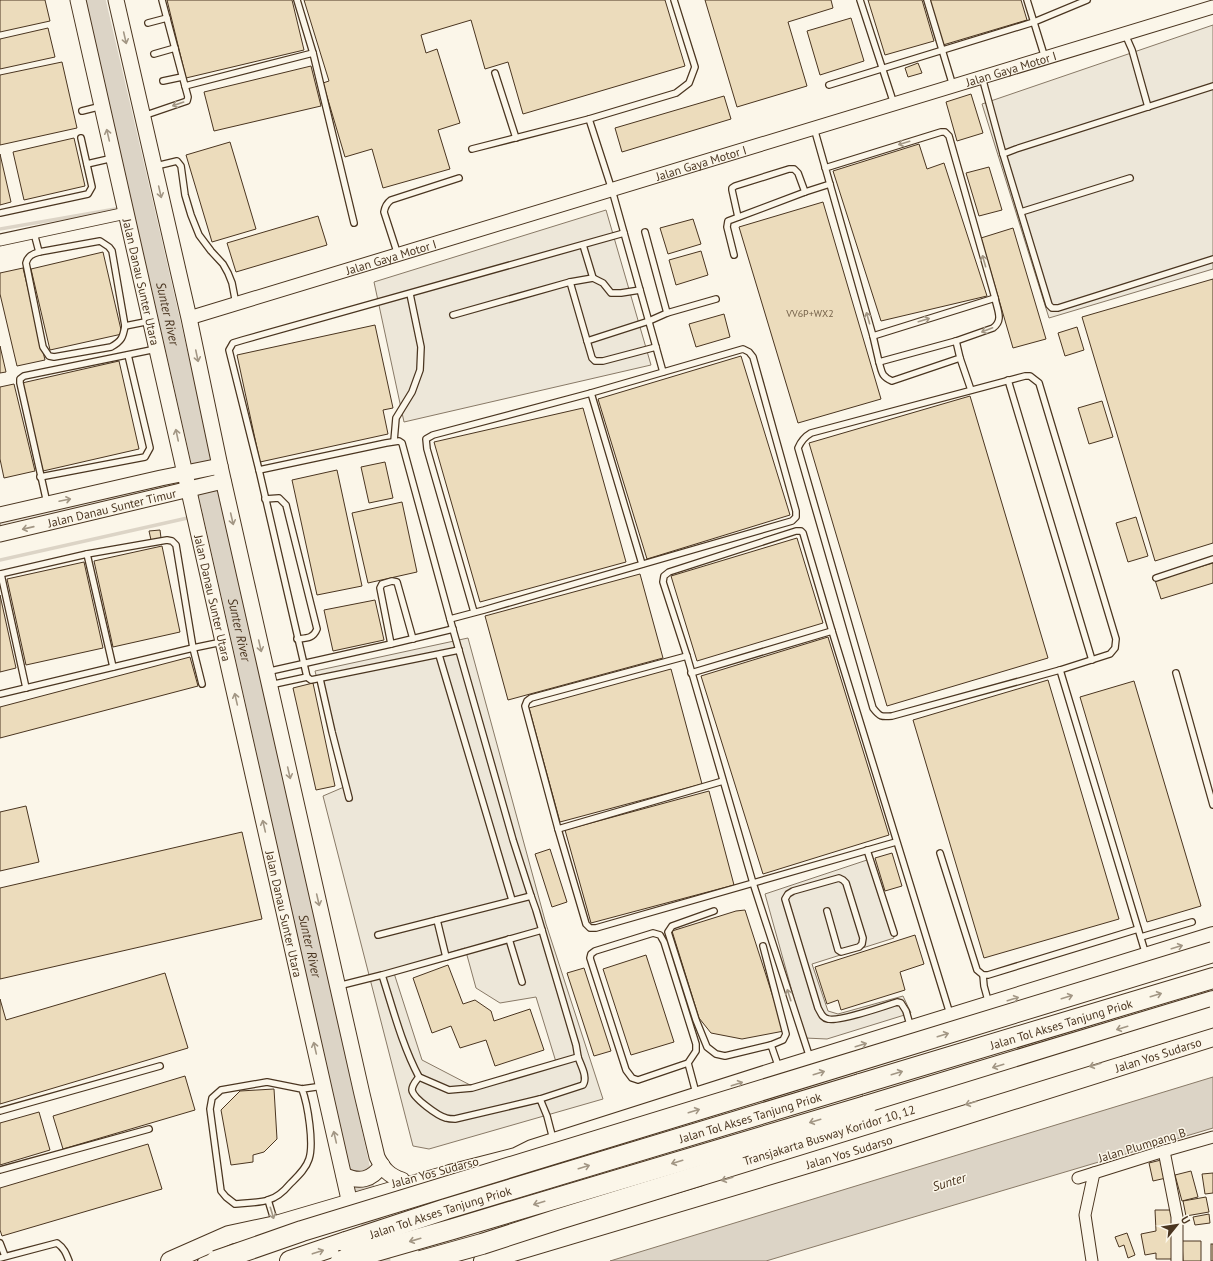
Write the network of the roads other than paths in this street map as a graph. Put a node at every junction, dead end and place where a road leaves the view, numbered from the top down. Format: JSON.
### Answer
{"nodes":[{"id":1,"x":78,"y":0,"type":"edge"},
{"id":2,"x":116,"y":0,"type":"edge"},
{"id":3,"x":162,"y":0,"type":"edge"},
{"id":4,"x":297,"y":0,"type":"edge"},
{"id":5,"x":674,"y":0,"type":"edge"},
{"id":6,"x":860,"y":0,"type":"edge"},
{"id":7,"x":927,"y":0,"type":"edge"},
{"id":8,"x":1027,"y":0,"type":"edge"},
{"id":9,"x":1087,"y":0,"type":"edge"},
{"id":10,"x":1213,"y":7,"type":"edge"},
{"id":11,"x":167,"y":18,"type":"junction"},
{"id":12,"x":1034,"y":22,"type":"junction"},
{"id":13,"x":148,"y":23,"type":"dead end"},
{"id":14,"x":1125,"y":34,"type":"junction"},
{"id":15,"x":174,"y":48,"type":"junction"},
{"id":16,"x":943,"y":50,"type":"junction"},
{"id":17,"x":313,"y":53,"type":"junction"},
{"id":18,"x":154,"y":54,"type":"dead end"},
{"id":19,"x":1045,"y":58,"type":"junction"},
{"id":20,"x":882,"y":69,"type":"junction"},
{"id":21,"x":495,"y":72,"type":"dead end"},
{"id":22,"x":182,"y":77,"type":"junction"},
{"id":23,"x":982,"y":77,"type":"junction"},
{"id":24,"x":163,"y":81,"type":"dead end"},
{"id":25,"x":829,"y":85,"type":"dead end"},
{"id":26,"x":185,"y":86,"type":"junction"},
{"id":27,"x":953,"y":86,"type":"junction"},
{"id":28,"x":1213,"y":86,"type":"edge"},
{"id":29,"x":894,"y":104,"type":"junction"},
{"id":30,"x":102,"y":106,"type":"junction"},
{"id":31,"x":1148,"y":107,"type":"junction"},
{"id":32,"x":82,"y":112,"type":"dead end"},
{"id":33,"x":143,"y":116,"type":"junction"},
{"id":34,"x":589,"y":119,"type":"junction"},
{"id":35,"x":814,"y":128,"type":"junction"},
{"id":36,"x":81,"y":138,"type":"dead end"},
{"id":37,"x":516,"y":138,"type":"junction"},
{"id":38,"x":472,"y":149,"type":"dead end"},
{"id":39,"x":1003,"y":154,"type":"junction"},
{"id":40,"x":113,"y":158,"type":"junction"},
{"id":41,"x":87,"y":164,"type":"junction"},
{"id":42,"x":154,"y":166,"type":"junction"},
{"id":43,"x":825,"y":168,"type":"junction"},
{"id":44,"x":459,"y":178,"type":"dead end"},
{"id":45,"x":1130,"y":178,"type":"dead end"},
{"id":46,"x":830,"y":184,"type":"junction"},
{"id":47,"x":612,"y":190,"type":"junction"},
{"id":48,"x":805,"y":192,"type":"junction"},
{"id":49,"x":125,"y":208,"type":"junction"},
{"id":50,"x":0,"y":212,"type":"edge"},
{"id":51,"x":1020,"y":212,"type":"junction"},
{"id":52,"x":738,"y":217,"type":"junction"},
{"id":53,"x":354,"y":223,"type":"dead end"},
{"id":54,"x":645,"y":232,"type":"dead end"},
{"id":55,"x":34,"y":233,"type":"junction"},
{"id":56,"x":624,"y":233,"type":"junction"},
{"id":57,"x":0,"y":240,"type":"edge"},
{"id":58,"x":583,"y":244,"type":"junction"},
{"id":59,"x":39,"y":252,"type":"junction"},
{"id":60,"x":398,"y":255,"type":"junction"},
{"id":61,"x":734,"y":255,"type":"dead end"},
{"id":62,"x":1213,"y":259,"type":"edge"},
{"id":63,"x":594,"y":278,"type":"junction"},
{"id":64,"x":570,"y":282,"type":"junction"},
{"id":65,"x":640,"y":290,"type":"junction"},
{"id":66,"x":410,"y":294,"type":"junction"},
{"id":67,"x":994,"y":298,"type":"junction"},
{"id":68,"x":716,"y":299,"type":"dead end"},
{"id":69,"x":236,"y":304,"type":"junction"},
{"id":70,"x":667,"y":313,"type":"junction"},
{"id":71,"x":453,"y":315,"type":"dead end"},
{"id":72,"x":190,"y":318,"type":"junction"},
{"id":73,"x":151,"y":320,"type":"junction"},
{"id":74,"x":649,"y":321,"type":"junction"},
{"id":75,"x":125,"y":326,"type":"junction"},
{"id":76,"x":873,"y":336,"type":"junction"},
{"id":77,"x":587,"y":341,"type":"junction"},
{"id":78,"x":956,"y":341,"type":"junction"},
{"id":79,"x":656,"y":347,"type":"junction"},
{"id":80,"x":158,"y":349,"type":"junction"},
{"id":81,"x":128,"y":355,"type":"junction"},
{"id":82,"x":960,"y":358,"type":"junction"},
{"id":83,"x":879,"y":362,"type":"junction"},
{"id":84,"x":663,"y":372,"type":"junction"},
{"id":85,"x":1008,"y":380,"type":"junction"},
{"id":86,"x":971,"y":390,"type":"junction"},
{"id":87,"x":591,"y":393,"type":"junction"},
{"id":88,"x":394,"y":441,"type":"junction"},
{"id":89,"x":215,"y":467,"type":"junction"},
{"id":90,"x":259,"y":470,"type":"junction"},
{"id":91,"x":189,"y":472,"type":"junction"},
{"id":92,"x":40,"y":477,"type":"junction"},
{"id":93,"x":219,"y":482,"type":"junction"},
{"id":94,"x":194,"y":489,"type":"junction"},
{"id":95,"x":265,"y":499,"type":"junction"},
{"id":96,"x":47,"y":504,"type":"junction"},
{"id":97,"x":0,"y":515,"type":"edge"},
{"id":98,"x":0,"y":534,"type":"edge"},
{"id":99,"x":87,"y":554,"type":"junction"},
{"id":100,"x":1213,"y":559,"type":"edge"},
{"id":101,"x":642,"y":564,"type":"junction"},
{"id":102,"x":0,"y":574,"type":"edge"},
{"id":103,"x":1156,"y":578,"type":"dead end"},
{"id":104,"x":474,"y":612,"type":"junction"},
{"id":105,"x":450,"y":619,"type":"junction"},
{"id":106,"x":453,"y":629,"type":"junction"},
{"id":107,"x":832,"y":631,"type":"junction"},
{"id":108,"x":297,"y":639,"type":"junction"},
{"id":109,"x":413,"y":639,"type":"junction"},
{"id":110,"x":223,"y":642,"type":"junction"},
{"id":111,"x":391,"y":644,"type":"junction"},
{"id":112,"x":193,"y":648,"type":"junction"},
{"id":113,"x":459,"y":650,"type":"junction"},
{"id":114,"x":439,"y":655,"type":"junction"},
{"id":115,"x":687,"y":656,"type":"junction"},
{"id":116,"x":1092,"y":660,"type":"junction"},
{"id":117,"x":304,"y":664,"type":"junction"},
{"id":118,"x":113,"y":667,"type":"junction"},
{"id":119,"x":1060,"y":670,"type":"junction"},
{"id":120,"x":692,"y":673,"type":"junction"},
{"id":121,"x":1176,"y":673,"type":"dead end"},
{"id":122,"x":307,"y":677,"type":"junction"},
{"id":123,"x":268,"y":679,"type":"junction"},
{"id":124,"x":320,"y":679,"type":"junction"},
{"id":125,"x":202,"y":684,"type":"dead end"},
{"id":126,"x":26,"y":688,"type":"junction"},
{"id":127,"x":0,"y":694,"type":"edge"},
{"id":128,"x":723,"y":781,"type":"junction"},
{"id":129,"x":349,"y":798,"type":"dead end"},
{"id":130,"x":1213,"y":805,"type":"edge"},
{"id":131,"x":558,"y":829,"type":"junction"},
{"id":132,"x":896,"y":842,"type":"junction"},
{"id":133,"x":867,"y":850,"type":"junction"},
{"id":134,"x":940,"y":853,"type":"dead end"},
{"id":135,"x":753,"y":883,"type":"junction"},
{"id":136,"x":531,"y":896,"type":"junction"},
{"id":137,"x":512,"y":900,"type":"junction"},
{"id":138,"x":714,"y":911,"type":"dead end"},
{"id":139,"x":826,"y":911,"type":"dead end"},
{"id":140,"x":437,"y":920,"type":"junction"},
{"id":141,"x":1192,"y":922,"type":"dead end"},
{"id":142,"x":1138,"y":929,"type":"junction"},
{"id":143,"x":542,"y":930,"type":"junction"},
{"id":144,"x":894,"y":933,"type":"dead end"},
{"id":145,"x":378,"y":935,"type":"dead end"},
{"id":146,"x":1213,"y":936,"type":"edge"},
{"id":147,"x":1141,"y":937,"type":"junction"},
{"id":148,"x":509,"y":940,"type":"junction"},
{"id":149,"x":763,"y":946,"type":"dead end"},
{"id":150,"x":1213,"y":952,"type":"edge"},
{"id":151,"x":446,"y":957,"type":"junction"},
{"id":152,"x":1147,"y":957,"type":"junction"},
{"id":153,"x":382,"y":975,"type":"junction"},
{"id":154,"x":983,"y":975,"type":"junction"},
{"id":155,"x":1213,"y":978,"type":"edge"},
{"id":156,"x":522,"y":982,"type":"dead end"},
{"id":157,"x":337,"y":986,"type":"junction"},
{"id":158,"x":1213,"y":1001,"type":"edge"},
{"id":159,"x":990,"y":1006,"type":"junction"},
{"id":160,"x":1213,"y":1017,"type":"edge"},
{"id":161,"x":950,"y":1018,"type":"junction"},
{"id":162,"x":911,"y":1030,"type":"junction"},
{"id":163,"x":1213,"y":1037,"type":"edge"},
{"id":164,"x":771,"y":1045,"type":"junction"},
{"id":165,"x":1123,"y":1056,"type":"dead end"},
{"id":166,"x":578,"y":1058,"type":"junction"},
{"id":167,"x":810,"y":1061,"type":"junction"},
{"id":168,"x":688,"y":1063,"type":"junction"},
{"id":169,"x":160,"y":1066,"type":"dead end"},
{"id":170,"x":780,"y":1070,"type":"junction"},
{"id":171,"x":419,"y":1077,"type":"junction"},
{"id":172,"x":324,"y":1086,"type":"junction"},
{"id":173,"x":302,"y":1089,"type":"junction"},
{"id":174,"x":697,"y":1096,"type":"junction"},
{"id":175,"x":540,"y":1099,"type":"junction"},
{"id":176,"x":0,"y":1111,"type":"edge"},
{"id":177,"x":149,"y":1129,"type":"dead end"},
{"id":178,"x":574,"y":1137,"type":"junction"},
{"id":179,"x":1213,"y":1137,"type":"edge"},
{"id":180,"x":554,"y":1143,"type":"junction"},
{"id":181,"x":532,"y":1149,"type":"junction"},
{"id":182,"x":1164,"y":1151,"type":"junction"},
{"id":183,"x":382,"y":1165,"type":"junction"},
{"id":184,"x":0,"y":1170,"type":"edge"},
{"id":185,"x":450,"y":1174,"type":"junction"},
{"id":186,"x":1094,"y":1174,"type":"junction"},
{"id":187,"x":1078,"y":1178,"type":"dead end"},
{"id":188,"x":402,"y":1180,"type":"junction"},
{"id":189,"x":699,"y":1187,"type":"dead end"},
{"id":190,"x":358,"y":1190,"type":"junction"},
{"id":191,"x":268,"y":1200,"type":"junction"},
{"id":192,"x":616,"y":1222,"type":"junction"},
{"id":193,"x":266,"y":1229,"type":"junction"},
{"id":194,"x":0,"y":1243,"type":"edge"},
{"id":195,"x":3,"y":1257,"type":"edge"},
{"id":196,"x":219,"y":1257,"type":"edge"},
{"id":197,"x":69,"y":1261,"type":"edge"},
{"id":198,"x":170,"y":1261,"type":"edge"},
{"id":199,"x":184,"y":1261,"type":"edge"},
{"id":200,"x":201,"y":1261,"type":"edge"},
{"id":201,"x":290,"y":1261,"type":"edge"},
{"id":202,"x":341,"y":1261,"type":"edge"},
{"id":203,"x":421,"y":1261,"type":"edge"},
{"id":204,"x":477,"y":1261,"type":"edge"},
{"id":205,"x":483,"y":1261,"type":"edge"},
{"id":206,"x":1092,"y":1261,"type":"edge"},
{"id":207,"x":1177,"y":1261,"type":"edge"}],
"edges":[{"from":1,"to":30,"type":"main road","name":"Jalan Danau Sunter Utara"},
{"from":2,"to":33,"type":"main road","one_way":true},
{"from":3,"to":11,"type":"lane"},
{"from":4,"to":17,"type":"lane"},
{"from":5,"to":34,"type":"lane"},
{"from":6,"to":20,"type":"lane"},
{"from":7,"to":16,"type":"lane"},
{"from":8,"to":12,"type":"lane"},
{"from":9,"to":12,"type":"lane"},
{"from":10,"to":14,"type":"street","name":"Jalan Gaya Motor I"},
{"from":11,"to":13,"type":"lane"},
{"from":11,"to":15,"type":"lane"},
{"from":12,"to":16,"type":"lane"},
{"from":12,"to":19,"type":"lane"},
{"from":14,"to":19,"type":"street","name":"Jalan Gaya Motor I"},
{"from":14,"to":31,"type":"lane"},
{"from":15,"to":18,"type":"lane"},
{"from":15,"to":22,"type":"lane"},
{"from":16,"to":20,"type":"lane"},
{"from":16,"to":27,"type":"lane"},
{"from":17,"to":26,"type":"lane"},
{"from":17,"to":53,"type":"lane"},
{"from":19,"to":23,"type":"street","name":"Jalan Gaya Motor I"},
{"from":20,"to":25,"type":"lane"},
{"from":20,"to":29,"type":"lane"},
{"from":21,"to":37,"type":"lane"},
{"from":22,"to":24,"type":"lane"},
{"from":22,"to":26,"type":"lane"},
{"from":23,"to":27,"type":"street","name":"Jalan Gaya Motor I"},
{"from":23,"to":39,"type":"lane"},
{"from":26,"to":33,"type":"lane","one_way":true},
{"from":27,"to":29,"type":"street","name":"Jalan Gaya Motor I"},
{"from":28,"to":31,"type":"lane"},
{"from":29,"to":35,"type":"street","name":"Jalan Gaya Motor I"},
{"from":30,"to":32,"type":"lane"},
{"from":40,"to":30,"type":"main road","name":"Jalan Danau Sunter Utara","one_way":true},
{"from":31,"to":39,"type":"lane"},
{"from":33,"to":42,"type":"main road"},
{"from":34,"to":37,"type":"lane"},
{"from":34,"to":47,"type":"lane"},
{"from":35,"to":43,"type":"lane"},
{"from":35,"to":47,"type":"street","name":"Jalan Gaya Motor I"},
{"from":36,"to":41,"type":"lane"},
{"from":37,"to":38,"type":"lane"},
{"from":39,"to":51,"type":"lane"},
{"from":40,"to":41,"type":"lane"},
{"from":40,"to":49,"type":"main road","name":"Jalan Danau Sunter Utara"},
{"from":41,"to":50,"type":"lane"},
{"from":42,"to":69,"type":"lane"},
{"from":42,"to":72,"type":"main road","one_way":true},
{"from":43,"to":46,"type":"lane"},
{"from":67,"to":43,"type":"lane","one_way":true},
{"from":44,"to":60,"type":"lane"},
{"from":45,"to":51,"type":"lane"},
{"from":46,"to":48,"type":"lane"},
{"from":76,"to":46,"type":"lane","one_way":true},
{"from":47,"to":56,"type":"lane"},
{"from":47,"to":60,"type":"street","name":"Jalan Gaya Motor I"},
{"from":48,"to":52,"type":"lane"},
{"from":48,"to":52,"type":"lane"},
{"from":49,"to":55,"type":"street"},
{"from":49,"to":73,"type":"main road","name":"Jalan Danau Sunter Utara"},
{"from":51,"to":62,"type":"lane"},
{"from":52,"to":61,"type":"lane"},
{"from":54,"to":70,"type":"lane"},
{"from":55,"to":57,"type":"street"},
{"from":55,"to":59,"type":"lane"},
{"from":56,"to":58,"type":"lane"},
{"from":56,"to":65,"type":"lane"},
{"from":58,"to":63,"type":"lane"},
{"from":58,"to":66,"type":"lane"},
{"from":59,"to":75,"type":"lane"},
{"from":59,"to":75,"type":"lane"},
{"from":60,"to":69,"type":"street","name":"Jalan Gaya Motor I"},
{"from":63,"to":64,"type":"lane"},
{"from":63,"to":65,"type":"lane"},
{"from":64,"to":71,"type":"lane"},
{"from":64,"to":77,"type":"lane"},
{"from":65,"to":74,"type":"lane"},
{"from":66,"to":88,"type":"lane"},
{"from":66,"to":90,"type":"lane"},
{"from":76,"to":67,"type":"lane","one_way":true},
{"from":67,"to":78,"type":"lane","one_way":true},
{"from":68,"to":70,"type":"lane"},
{"from":69,"to":72,"type":"street","name":"Jalan Gaya Motor I"},
{"from":70,"to":74,"type":"lane"},
{"from":72,"to":89,"type":"main road","one_way":true},
{"from":73,"to":75,"type":"lane"},
{"from":73,"to":80,"type":"main road","name":"Jalan Danau Sunter Utara"},
{"from":74,"to":77,"type":"lane"},
{"from":74,"to":79,"type":"lane"},
{"from":76,"to":83,"type":"lane"},
{"from":77,"to":79,"type":"lane"},
{"from":78,"to":82,"type":"lane"},
{"from":78,"to":83,"type":"lane"},
{"from":79,"to":84,"type":"lane"},
{"from":80,"to":81,"type":"lane"},
{"from":91,"to":80,"type":"main road","name":"Jalan Danau Sunter Utara","one_way":true},
{"from":81,"to":92,"type":"lane"},
{"from":81,"to":92,"type":"lane"},
{"from":82,"to":83,"type":"lane"},
{"from":82,"to":86,"type":"lane"},
{"from":84,"to":87,"type":"lane"},
{"from":84,"to":101,"type":"lane"},
{"from":85,"to":86,"type":"lane"},
{"from":85,"to":116,"type":"lane"},
{"from":85,"to":116,"type":"lane"},
{"from":86,"to":119,"type":"lane"},
{"from":87,"to":101,"type":"lane"},
{"from":87,"to":104,"type":"lane"},
{"from":88,"to":90,"type":"lane"},
{"from":88,"to":105,"type":"lane"},
{"from":89,"to":91,"type":"main road","name":"Jalan Danau Sunter Timur"},
{"from":89,"to":93,"type":"main road"},
{"from":90,"to":95,"type":"lane"},
{"from":91,"to":94,"type":"main road","name":"Jalan Danau Sunter Utara"},
{"from":96,"to":91,"type":"main road","name":"Jalan Danau Sunter Timur","one_way":true},
{"from":92,"to":96,"type":"lane"},
{"from":93,"to":94,"type":"main road","name":"Jalan Danau Sunter Timur"},
{"from":93,"to":123,"type":"main road","one_way":true},
{"from":94,"to":98,"type":"main road","name":"Jalan Danau Sunter Timur","one_way":true},
{"from":94,"to":110,"type":"main road","name":"Jalan Danau Sunter Utara"},
{"from":95,"to":108,"type":"lane"},
{"from":95,"to":108,"type":"lane"},
{"from":96,"to":97,"type":"main road","name":"Jalan Danau Sunter Timur"},
{"from":99,"to":102,"type":"lane"},
{"from":99,"to":112,"type":"lane"},
{"from":99,"to":118,"type":"lane"},
{"from":100,"to":103,"type":"lane"},
{"from":101,"to":104,"type":"lane"},
{"from":102,"to":126,"type":"lane"},
{"from":104,"to":105,"type":"lane"},
{"from":105,"to":106,"type":"lane"},
{"from":106,"to":109,"type":"lane"},
{"from":106,"to":113,"type":"lane"},
{"from":107,"to":115,"type":"lane"},
{"from":107,"to":120,"type":"lane"},
{"from":107,"to":132,"type":"lane"},
{"from":108,"to":117,"type":"lane"},
{"from":109,"to":111,"type":"lane"},
{"from":109,"to":111,"type":"lane"},
{"from":110,"to":112,"type":"lane"},
{"from":172,"to":110,"type":"main road","name":"Jalan Danau Sunter Utara","one_way":true},
{"from":111,"to":117,"type":"lane"},
{"from":112,"to":118,"type":"lane"},
{"from":112,"to":125,"type":"lane"},
{"from":113,"to":114,"type":"lane"},
{"from":113,"to":136,"type":"lane"},
{"from":114,"to":124,"type":"lane"},
{"from":114,"to":137,"type":"lane"},
{"from":115,"to":120,"type":"lane"},
{"from":115,"to":131,"type":"lane"},
{"from":116,"to":119,"type":"lane"},
{"from":117,"to":122,"type":"lane"},
{"from":117,"to":123,"type":"lane"},
{"from":118,"to":126,"type":"lane"},
{"from":119,"to":142,"type":"lane"},
{"from":120,"to":128,"type":"lane"},
{"from":121,"to":130,"type":"lane"},
{"from":122,"to":123,"type":"lane"},
{"from":122,"to":124,"type":"lane"},
{"from":123,"to":157,"type":"main road","one_way":true},
{"from":124,"to":129,"type":"lane"},
{"from":126,"to":127,"type":"lane"},
{"from":128,"to":131,"type":"lane"},
{"from":128,"to":135,"type":"lane"},
{"from":131,"to":135,"type":"lane"},
{"from":132,"to":133,"type":"lane"},
{"from":132,"to":161,"type":"lane"},
{"from":133,"to":135,"type":"lane"},
{"from":133,"to":144,"type":"lane"},
{"from":134,"to":154,"type":"lane"},
{"from":167,"to":135,"type":"lane","one_way":true},
{"from":136,"to":137,"type":"lane"},
{"from":136,"to":143,"type":"lane"},
{"from":137,"to":140,"type":"lane"},
{"from":138,"to":164,"type":"lane"},
{"from":139,"to":162,"type":"lane"},
{"from":140,"to":145,"type":"lane"},
{"from":140,"to":151,"type":"lane"},
{"from":141,"to":147,"type":"lane"},
{"from":142,"to":147,"type":"lane"},
{"from":142,"to":154,"type":"lane"},
{"from":143,"to":148,"type":"lane"},
{"from":143,"to":166,"type":"lane"},
{"from":152,"to":146,"type":"highway","name":"Jalan Yos Sudarso","one_way":true},
{"from":147,"to":152,"type":"lane"},
{"from":148,"to":151,"type":"lane"},
{"from":148,"to":156,"type":"lane"},
{"from":149,"to":164,"type":"lane"},
{"from":196,"to":150,"type":"highway","one_way":true,"bridge":true},
{"from":151,"to":153,"type":"lane"},
{"from":159,"to":152,"type":"highway","name":"Jalan Yos Sudarso","one_way":true},
{"from":153,"to":157,"type":"lane"},
{"from":153,"to":171,"type":"lane"},
{"from":154,"to":159,"type":"lane"},
{"from":201,"to":155,"type":"highway","name":"Jalan Tol Akses Tanjung Priok","one_way":true,"bridge":true},
{"from":157,"to":183,"type":"main road"},
{"from":158,"to":202,"type":"highway","name":"Jalan Tol Akses Tanjung Priok","one_way":true,"bridge":true},
{"from":159,"to":161,"type":"highway","name":"Jalan Yos Sudarso"},
{"from":160,"to":203,"type":"highway","bridge":true},
{"from":161,"to":162,"type":"highway","name":"Jalan Yos Sudarso"},
{"from":167,"to":162,"type":"highway","name":"Jalan Yos Sudarso","one_way":true},
{"from":163,"to":192,"type":"highway","name":"Jalan Yos Sudarso"},
{"from":164,"to":170,"type":"lane"},
{"from":165,"to":189,"type":"lane","name":"Transjakarta Busway Koridor 10, 12","one_way":true},
{"from":166,"to":171,"type":"lane"},
{"from":166,"to":175,"type":"lane"},
{"from":167,"to":170,"type":"highway","name":"Jalan Yos Sudarso"},
{"from":168,"to":168,"type":"lane"},
{"from":168,"to":174,"type":"lane"},
{"from":169,"to":176,"type":"lane"},
{"from":174,"to":170,"type":"highway","name":"Jalan Yos Sudarso","one_way":true},
{"from":171,"to":175,"type":"lane"},
{"from":172,"to":173,"type":"lane"},
{"from":190,"to":172,"type":"main road","name":"Jalan Danau Sunter Utara","one_way":true},
{"from":173,"to":191,"type":"lane"},
{"from":173,"to":191,"type":"lane"},
{"from":174,"to":178,"type":"highway","name":"Jalan Yos Sudarso"},
{"from":175,"to":180,"type":"lane"},
{"from":177,"to":184,"type":"lane"},
{"from":178,"to":180,"type":"highway","name":"Jalan Yos Sudarso"},
{"from":178,"to":192,"type":"highway"},
{"from":179,"to":182,"type":"street","name":"Jalan Plumpang B"},
{"from":180,"to":181,"type":"highway","name":"Jalan Yos Sudarso"},
{"from":181,"to":185,"type":"highway","name":"Jalan Yos Sudarso"},
{"from":181,"to":188,"type":"highway","name":"Jalan Yos Sudarso"},
{"from":182,"to":186,"type":"street","name":"Jalan Plumpang B"},
{"from":182,"to":207,"type":"street"},
{"from":183,"to":188,"type":"main road"},
{"from":183,"to":190,"type":"main road"},
{"from":185,"to":190,"type":"highway","name":"Jalan Yos Sudarso"},
{"from":185,"to":204,"type":"highway"},
{"from":186,"to":187,"type":"street","name":"Jalan Plumpang B"},
{"from":186,"to":206,"type":"street"},
{"from":188,"to":190,"type":"highway","name":"Jalan Yos Sudarso"},
{"from":190,"to":193,"type":"highway","name":"Jalan Yos Sudarso"},
{"from":190,"to":193,"type":"lane"},
{"from":191,"to":193,"type":"lane","one_way":true},
{"from":192,"to":205,"type":"highway","name":"Jalan Yos Sudarso"},
{"from":193,"to":198,"type":"highway","name":"Jalan Yos Sudarso"},
{"from":193,"to":199,"type":"highway","name":"Jalan Yos Sudarso"},
{"from":194,"to":195,"type":"lane"},
{"from":195,"to":197,"type":"lane"},
{"from":196,"to":200,"type":"lane"}]}
